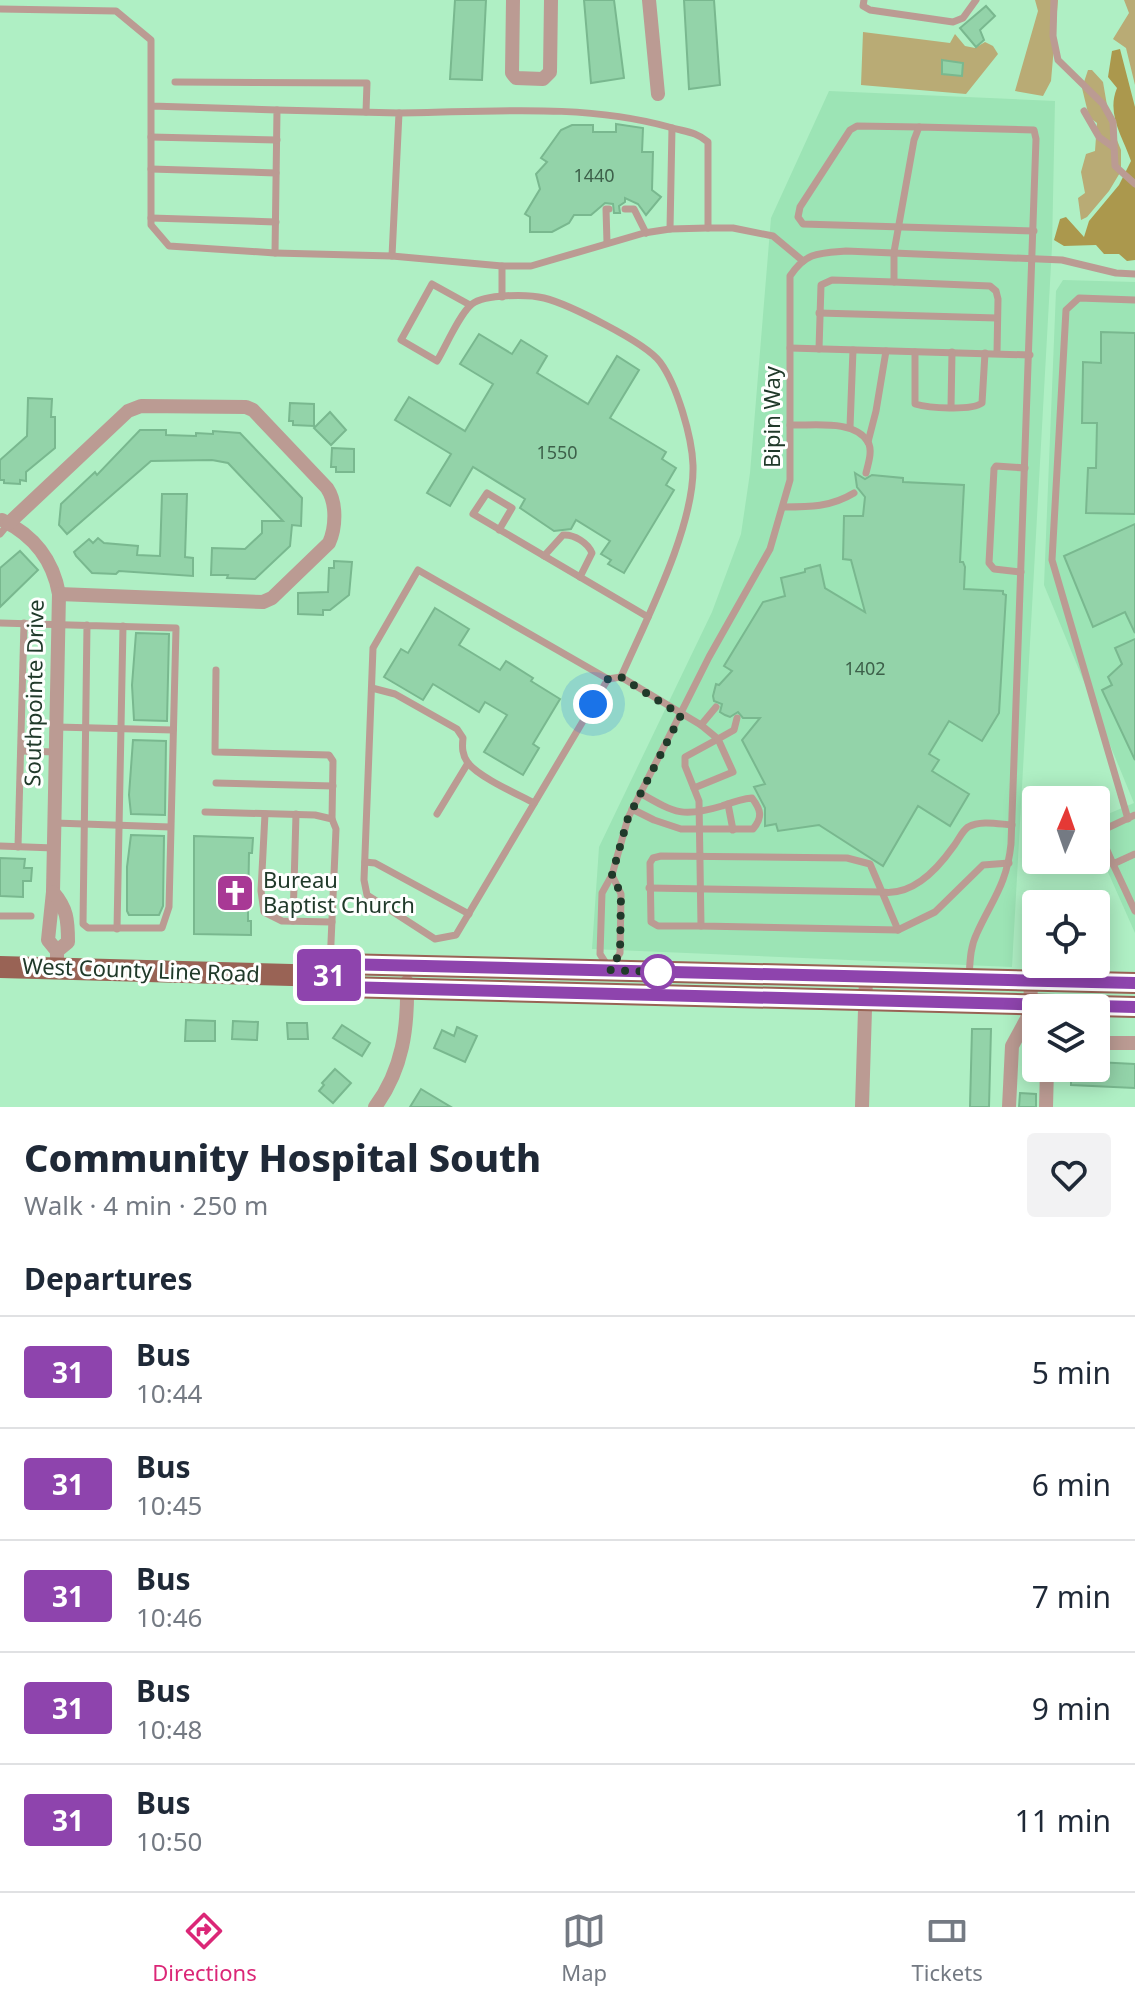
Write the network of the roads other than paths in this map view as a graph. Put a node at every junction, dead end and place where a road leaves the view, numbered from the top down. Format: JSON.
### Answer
{"nodes":[{"id":1,"x":513,"y":0,"type":"edge"},
{"id":2,"x":551,"y":0,"type":"edge"},
{"id":3,"x":649,"y":0,"type":"edge"},
{"id":4,"x":864,"y":0,"type":"edge"},
{"id":5,"x":976,"y":0,"type":"edge"},
{"id":6,"x":1054,"y":0,"type":"edge"},
{"id":7,"x":0,"y":9,"type":"edge"},
{"id":8,"x":175,"y":82,"type":"dead end"},
{"id":9,"x":658,"y":94,"type":"dead end"},
{"id":10,"x":151,"y":106,"type":"junction"},
{"id":11,"x":277,"y":110,"type":"junction"},
{"id":12,"x":1084,"y":111,"type":"dead end"},
{"id":13,"x":366,"y":112,"type":"junction"},
{"id":14,"x":399,"y":113,"type":"junction"},
{"id":15,"x":919,"y":127,"type":"junction"},
{"id":16,"x":672,"y":128,"type":"junction"},
{"id":17,"x":151,"y":137,"type":"junction"},
{"id":18,"x":277,"y":140,"type":"junction"},
{"id":19,"x":1113,"y":147,"type":"junction"},
{"id":20,"x":151,"y":169,"type":"junction"},
{"id":21,"x":276,"y":173,"type":"junction"},
{"id":22,"x":1135,"y":184,"type":"edge"},
{"id":23,"x":609,"y":209,"type":"dead end"},
{"id":24,"x":625,"y":209,"type":"dead end"},
{"id":25,"x":151,"y":218,"type":"junction"},
{"id":26,"x":276,"y":222,"type":"junction"},
{"id":27,"x":899,"y":227,"type":"junction"},
{"id":28,"x":708,"y":228,"type":"junction"},
{"id":29,"x":670,"y":229,"type":"junction"},
{"id":30,"x":1034,"y":231,"type":"junction"},
{"id":31,"x":646,"y":233,"type":"junction"},
{"id":32,"x":607,"y":243,"type":"junction"},
{"id":33,"x":894,"y":252,"type":"junction"},
{"id":34,"x":275,"y":253,"type":"junction"},
{"id":35,"x":392,"y":256,"type":"junction"},
{"id":36,"x":1033,"y":258,"type":"junction"},
{"id":37,"x":803,"y":261,"type":"junction"},
{"id":38,"x":502,"y":266,"type":"junction"},
{"id":39,"x":1135,"y":274,"type":"edge"},
{"id":40,"x":894,"y":282,"type":"junction"},
{"id":41,"x":502,"y":297,"type":"junction"},
{"id":42,"x":1135,"y":300,"type":"edge"},
{"id":43,"x":470,"y":305,"type":"junction"},
{"id":44,"x":819,"y":313,"type":"junction"},
{"id":45,"x":997,"y":318,"type":"junction"},
{"id":46,"x":790,"y":348,"type":"junction"},
{"id":47,"x":819,"y":349,"type":"junction"},
{"id":48,"x":853,"y":350,"type":"junction"},
{"id":49,"x":886,"y":351,"type":"junction"},
{"id":50,"x":915,"y":352,"type":"junction"},
{"id":51,"x":952,"y":352,"type":"junction"},
{"id":52,"x":985,"y":353,"type":"junction"},
{"id":53,"x":997,"y":353,"type":"junction"},
{"id":54,"x":1030,"y":355,"type":"junction"},
{"id":55,"x":951,"y":407,"type":"junction"},
{"id":56,"x":790,"y":425,"type":"junction"},
{"id":57,"x":850,"y":427,"type":"junction"},
{"id":58,"x":868,"y":442,"type":"junction"},
{"id":59,"x":1025,"y":468,"type":"junction"},
{"id":60,"x":866,"y":473,"type":"dead end"},
{"id":61,"x":854,"y":493,"type":"dead end"},
{"id":62,"x":783,"y":507,"type":"junction"},
{"id":63,"x":3,"y":525,"type":"edge"},
{"id":64,"x":499,"y":530,"type":"junction"},
{"id":65,"x":544,"y":556,"type":"junction"},
{"id":66,"x":1021,"y":572,"type":"junction"},
{"id":67,"x":580,"y":577,"type":"junction"},
{"id":68,"x":59,"y":594,"type":"junction"},
{"id":69,"x":648,"y":617,"type":"junction"},
{"id":70,"x":0,"y":623,"type":"edge"},
{"id":71,"x":24,"y":623,"type":"junction"},
{"id":72,"x":59,"y":624,"type":"junction"},
{"id":73,"x":87,"y":625,"type":"junction"},
{"id":74,"x":123,"y":626,"type":"junction"},
{"id":75,"x":216,"y":670,"type":"dead end"},
{"id":76,"x":621,"y":677,"type":"junction"},
{"id":77,"x":608,"y":679,"type":"junction"},
{"id":78,"x":372,"y":688,"type":"junction"},
{"id":79,"x":716,"y":707,"type":"dead end"},
{"id":80,"x":681,"y":715,"type":"junction"},
{"id":81,"x":737,"y":718,"type":"dead end"},
{"id":82,"x":701,"y":725,"type":"junction"},
{"id":83,"x":57,"y":727,"type":"junction"},
{"id":84,"x":86,"y":729,"type":"junction"},
{"id":85,"x":122,"y":730,"type":"junction"},
{"id":86,"x":173,"y":730,"type":"junction"},
{"id":87,"x":718,"y":739,"type":"junction"},
{"id":88,"x":21,"y":751,"type":"junction"},
{"id":89,"x":56,"y":752,"type":"junction"},
{"id":90,"x":468,"y":763,"type":"junction"},
{"id":91,"x":216,"y":783,"type":"dead end"},
{"id":92,"x":333,"y":786,"type":"junction"},
{"id":93,"x":694,"y":788,"type":"junction"},
{"id":94,"x":640,"y":793,"type":"junction"},
{"id":95,"x":534,"y":803,"type":"junction"},
{"id":96,"x":728,"y":804,"type":"junction"},
{"id":97,"x":632,"y":809,"type":"junction"},
{"id":98,"x":205,"y":812,"type":"dead end"},
{"id":99,"x":699,"y":812,"type":"junction"},
{"id":100,"x":265,"y":814,"type":"junction"},
{"id":101,"x":296,"y":814,"type":"junction"},
{"id":102,"x":437,"y":814,"type":"dead end"},
{"id":103,"x":1131,"y":817,"type":"edge"},
{"id":104,"x":332,"y":819,"type":"junction"},
{"id":105,"x":55,"y":823,"type":"junction"},
{"id":106,"x":84,"y":824,"type":"junction"},
{"id":107,"x":119,"y":825,"type":"junction"},
{"id":108,"x":1012,"y":825,"type":"junction"},
{"id":109,"x":170,"y":827,"type":"junction"},
{"id":110,"x":700,"y":829,"type":"junction"},
{"id":111,"x":733,"y":830,"type":"junction"},
{"id":112,"x":0,"y":846,"type":"edge"},
{"id":113,"x":18,"y":847,"type":"junction"},
{"id":114,"x":54,"y":848,"type":"junction"},
{"id":115,"x":1135,"y":854,"type":"edge"},
{"id":116,"x":701,"y":856,"type":"junction"},
{"id":117,"x":365,"y":862,"type":"junction"},
{"id":118,"x":1009,"y":863,"type":"junction"},
{"id":119,"x":1113,"y":864,"type":"junction"},
{"id":120,"x":612,"y":875,"type":"junction"},
{"id":121,"x":649,"y":888,"type":"junction"},
{"id":122,"x":701,"y":890,"type":"junction"},
{"id":123,"x":882,"y":892,"type":"junction"},
{"id":124,"x":1135,"y":911,"type":"edge"},
{"id":125,"x":469,"y":914,"type":"junction"},
{"id":126,"x":0,"y":916,"type":"edge"},
{"id":127,"x":31,"y":916,"type":"dead end"},
{"id":128,"x":293,"y":921,"type":"junction"},
{"id":129,"x":332,"y":922,"type":"junction"},
{"id":130,"x":701,"y":926,"type":"junction"},
{"id":131,"x":117,"y":929,"type":"junction"},
{"id":132,"x":898,"y":930,"type":"junction"},
{"id":133,"x":57,"y":959,"type":"junction"},
{"id":134,"x":406,"y":966,"type":"junction"},
{"id":135,"x":0,"y":967,"type":"edge"},
{"id":136,"x":610,"y":970,"type":"junction"},
{"id":137,"x":329,"y":976,"type":"junction"},
{"id":138,"x":866,"y":977,"type":"junction"},
{"id":139,"x":969,"y":980,"type":"junction"},
{"id":140,"x":1031,"y":981,"type":"junction"},
{"id":141,"x":1135,"y":983,"type":"edge"},
{"id":142,"x":407,"y":989,"type":"junction"},
{"id":143,"x":610,"y":994,"type":"junction"},
{"id":144,"x":1031,"y":994,"type":"edge"},
{"id":145,"x":865,"y":1000,"type":"junction"},
{"id":146,"x":1135,"y":1007,"type":"edge"},
{"id":147,"x":1110,"y":1008,"type":"edge"},
{"id":148,"x":1022,"y":1012,"type":"edge"},
{"id":149,"x":1022,"y":1030,"type":"edge"},
{"id":150,"x":1110,"y":1043,"type":"edge"},
{"id":151,"x":1135,"y":1043,"type":"edge"},
{"id":152,"x":1047,"y":1082,"type":"edge"},
{"id":153,"x":375,"y":1107,"type":"edge"},
{"id":154,"x":862,"y":1107,"type":"edge"},
{"id":155,"x":1009,"y":1107,"type":"edge"},
{"id":156,"x":1046,"y":1107,"type":"edge"}],
"edges":[{"from":1,"to":2,"type":"street"},
{"from":3,"to":9,"type":"street"},
{"from":4,"to":5,"type":"lane"},
{"from":6,"to":19,"type":"lane"},
{"from":7,"to":10,"type":"lane"},
{"from":8,"to":13,"type":"lane"},
{"from":10,"to":11,"type":"lane"},
{"from":10,"to":17,"type":"lane"},
{"from":11,"to":13,"type":"lane"},
{"from":11,"to":18,"type":"lane"},
{"from":12,"to":19,"type":"lane"},
{"from":13,"to":14,"type":"lane"},
{"from":14,"to":16,"type":"lane"},
{"from":14,"to":35,"type":"lane"},
{"from":15,"to":27,"type":"lane"},
{"from":15,"to":27,"type":"lane"},
{"from":15,"to":30,"type":"lane"},
{"from":16,"to":28,"type":"lane"},
{"from":16,"to":29,"type":"lane"},
{"from":17,"to":18,"type":"lane"},
{"from":17,"to":20,"type":"lane"},
{"from":18,"to":21,"type":"lane"},
{"from":19,"to":22,"type":"lane"},
{"from":20,"to":21,"type":"lane"},
{"from":20,"to":25,"type":"lane"},
{"from":21,"to":26,"type":"lane"},
{"from":23,"to":32,"type":"lane"},
{"from":24,"to":31,"type":"lane"},
{"from":25,"to":26,"type":"lane"},
{"from":25,"to":34,"type":"lane"},
{"from":26,"to":34,"type":"lane"},
{"from":27,"to":30,"type":"lane"},
{"from":27,"to":33,"type":"lane"},
{"from":28,"to":29,"type":"lane"},
{"from":28,"to":37,"type":"lane"},
{"from":29,"to":31,"type":"lane"},
{"from":30,"to":36,"type":"lane"},
{"from":31,"to":32,"type":"lane"},
{"from":32,"to":38,"type":"lane"},
{"from":33,"to":36,"type":"lane"},
{"from":33,"to":37,"type":"lane"},
{"from":33,"to":40,"type":"lane"},
{"from":34,"to":35,"type":"lane"},
{"from":35,"to":38,"type":"lane"},
{"from":36,"to":39,"type":"lane"},
{"from":36,"to":54,"type":"lane"},
{"from":37,"to":46,"type":"lane","name":"Bipin Way"},
{"from":38,"to":41,"type":"lane"},
{"from":40,"to":44,"type":"lane"},
{"from":40,"to":45,"type":"lane"},
{"from":41,"to":43,"type":"lane"},
{"from":41,"to":69,"type":"lane"},
{"from":42,"to":103,"type":"lane"},
{"from":43,"to":43,"type":"lane"},
{"from":44,"to":45,"type":"lane"},
{"from":44,"to":47,"type":"lane"},
{"from":45,"to":53,"type":"lane"},
{"from":46,"to":47,"type":"lane"},
{"from":46,"to":56,"type":"lane","name":"Bipin Way"},
{"from":47,"to":48,"type":"lane"},
{"from":48,"to":49,"type":"lane"},
{"from":48,"to":57,"type":"lane"},
{"from":49,"to":50,"type":"lane"},
{"from":49,"to":58,"type":"lane"},
{"from":50,"to":51,"type":"lane"},
{"from":50,"to":55,"type":"lane"},
{"from":51,"to":52,"type":"lane"},
{"from":51,"to":55,"type":"lane"},
{"from":52,"to":53,"type":"lane"},
{"from":52,"to":55,"type":"lane"},
{"from":53,"to":54,"type":"lane"},
{"from":54,"to":59,"type":"lane"},
{"from":56,"to":57,"type":"lane"},
{"from":56,"to":62,"type":"lane","name":"Bipin Way"},
{"from":57,"to":58,"type":"lane"},
{"from":58,"to":60,"type":"lane"},
{"from":59,"to":66,"type":"lane"},
{"from":59,"to":66,"type":"lane"},
{"from":61,"to":62,"type":"lane"},
{"from":62,"to":80,"type":"lane","name":"Bipin Way"},
{"from":63,"to":68,"type":"street","name":"Southpointe Drive"},
{"from":63,"to":68,"type":"street"},
{"from":64,"to":64,"type":"lane"},
{"from":64,"to":65,"type":"lane"},
{"from":65,"to":67,"type":"lane"},
{"from":65,"to":67,"type":"lane"},
{"from":66,"to":108,"type":"lane"},
{"from":67,"to":69,"type":"lane"},
{"from":68,"to":72,"type":"street","name":"Southpointe Drive"},
{"from":69,"to":76,"type":"lane"},
{"from":70,"to":71,"type":"lane"},
{"from":71,"to":72,"type":"lane"},
{"from":71,"to":88,"type":"lane"},
{"from":72,"to":73,"type":"lane"},
{"from":72,"to":83,"type":"street","name":"Southpointe Drive"},
{"from":73,"to":74,"type":"lane"},
{"from":73,"to":84,"type":"lane"},
{"from":74,"to":85,"type":"lane"},
{"from":74,"to":86,"type":"lane"},
{"from":75,"to":92,"type":"lane"},
{"from":76,"to":77,"type":"lane"},
{"from":76,"to":80,"type":"lane"},
{"from":77,"to":78,"type":"lane"},
{"from":77,"to":95,"type":"lane"},
{"from":78,"to":90,"type":"lane"},
{"from":78,"to":117,"type":"lane"},
{"from":79,"to":82,"type":"lane"},
{"from":80,"to":82,"type":"lane"},
{"from":80,"to":94,"type":"lane","name":"Bipin Way"},
{"from":81,"to":87,"type":"lane"},
{"from":82,"to":87,"type":"lane"},
{"from":83,"to":84,"type":"lane"},
{"from":83,"to":89,"type":"street","name":"Southpointe Drive"},
{"from":84,"to":85,"type":"lane"},
{"from":84,"to":106,"type":"lane"},
{"from":85,"to":86,"type":"lane"},
{"from":85,"to":107,"type":"lane"},
{"from":86,"to":109,"type":"lane"},
{"from":87,"to":93,"type":"lane"},
{"from":87,"to":93,"type":"lane"},
{"from":88,"to":89,"type":"lane"},
{"from":88,"to":113,"type":"lane"},
{"from":89,"to":105,"type":"street","name":"Southpointe Drive"},
{"from":90,"to":95,"type":"lane"},
{"from":90,"to":102,"type":"lane"},
{"from":91,"to":92,"type":"lane"},
{"from":92,"to":104,"type":"lane"},
{"from":93,"to":99,"type":"lane"},
{"from":94,"to":97,"type":"lane","name":"Bipin Way"},
{"from":94,"to":99,"type":"lane"},
{"from":95,"to":125,"type":"lane"},
{"from":96,"to":99,"type":"lane"},
{"from":96,"to":111,"type":"lane"},
{"from":96,"to":111,"type":"lane"},
{"from":97,"to":110,"type":"lane"},
{"from":97,"to":120,"type":"lane","name":"Bipin Way"},
{"from":98,"to":100,"type":"lane"},
{"from":99,"to":110,"type":"lane"},
{"from":100,"to":101,"type":"lane"},
{"from":100,"to":128,"type":"lane"},
{"from":101,"to":104,"type":"lane"},
{"from":101,"to":128,"type":"lane"},
{"from":103,"to":119,"type":"lane"},
{"from":104,"to":129,"type":"lane"},
{"from":105,"to":106,"type":"lane"},
{"from":105,"to":114,"type":"street","name":"Southpointe Drive"},
{"from":106,"to":107,"type":"lane"},
{"from":106,"to":131,"type":"lane"},
{"from":107,"to":109,"type":"lane"},
{"from":107,"to":131,"type":"lane"},
{"from":108,"to":118,"type":"lane"},
{"from":108,"to":123,"type":"lane"},
{"from":109,"to":131,"type":"lane"},
{"from":110,"to":111,"type":"lane"},
{"from":110,"to":116,"type":"lane"},
{"from":112,"to":113,"type":"lane"},
{"from":113,"to":114,"type":"lane"},
{"from":114,"to":133,"type":"street","name":"Southpointe Drive"},
{"from":115,"to":119,"type":"lane"},
{"from":116,"to":121,"type":"lane"},
{"from":116,"to":122,"type":"lane"},
{"from":116,"to":123,"type":"lane"},
{"from":117,"to":125,"type":"lane"},
{"from":117,"to":125,"type":"lane"},
{"from":118,"to":132,"type":"lane"},
{"from":118,"to":139,"type":"lane"},
{"from":119,"to":124,"type":"lane"},
{"from":120,"to":136,"type":"lane","name":"Bipin Way"},
{"from":120,"to":136,"type":"lane","name":"Bipin Way"},
{"from":121,"to":122,"type":"lane"},
{"from":121,"to":130,"type":"lane"},
{"from":122,"to":123,"type":"lane"},
{"from":122,"to":130,"type":"lane"},
{"from":123,"to":132,"type":"lane"},
{"from":126,"to":127,"type":"lane"},
{"from":128,"to":129,"type":"lane"},
{"from":129,"to":137,"type":"lane"},
{"from":130,"to":132,"type":"lane"},
{"from":133,"to":135,"type":"main road","name":"West County Line Road"},
{"from":133,"to":137,"type":"main road","name":"West County Line Road"},
{"from":134,"to":136,"type":"main road","name":"West County Line Road"},
{"from":134,"to":137,"type":"main road","name":"West County Line Road"},
{"from":134,"to":142,"type":"street"},
{"from":136,"to":138,"type":"main road","name":"West County Line Road"},
{"from":136,"to":143,"type":"street"},
{"from":137,"to":142,"type":"main road","name":"West County Line Road"},
{"from":138,"to":139,"type":"main road","name":"West County Line Road"},
{"from":138,"to":145,"type":"street"},
{"from":139,"to":140,"type":"main road","name":"West County Line Road"},
{"from":140,"to":141,"type":"main road","name":"West County Line Road"},
{"from":140,"to":144,"type":"street"},
{"from":142,"to":143,"type":"main road","name":"West County Line Road"},
{"from":142,"to":153,"type":"street"},
{"from":143,"to":145,"type":"main road","name":"West County Line Road"},
{"from":145,"to":148,"type":"main road","name":"West County Line Road"},
{"from":145,"to":154,"type":"street"},
{"from":146,"to":147,"type":"main road","name":"West County Line Road"},
{"from":149,"to":155,"type":"street"},
{"from":150,"to":151,"type":"street"},
{"from":152,"to":156,"type":"street"}]}
